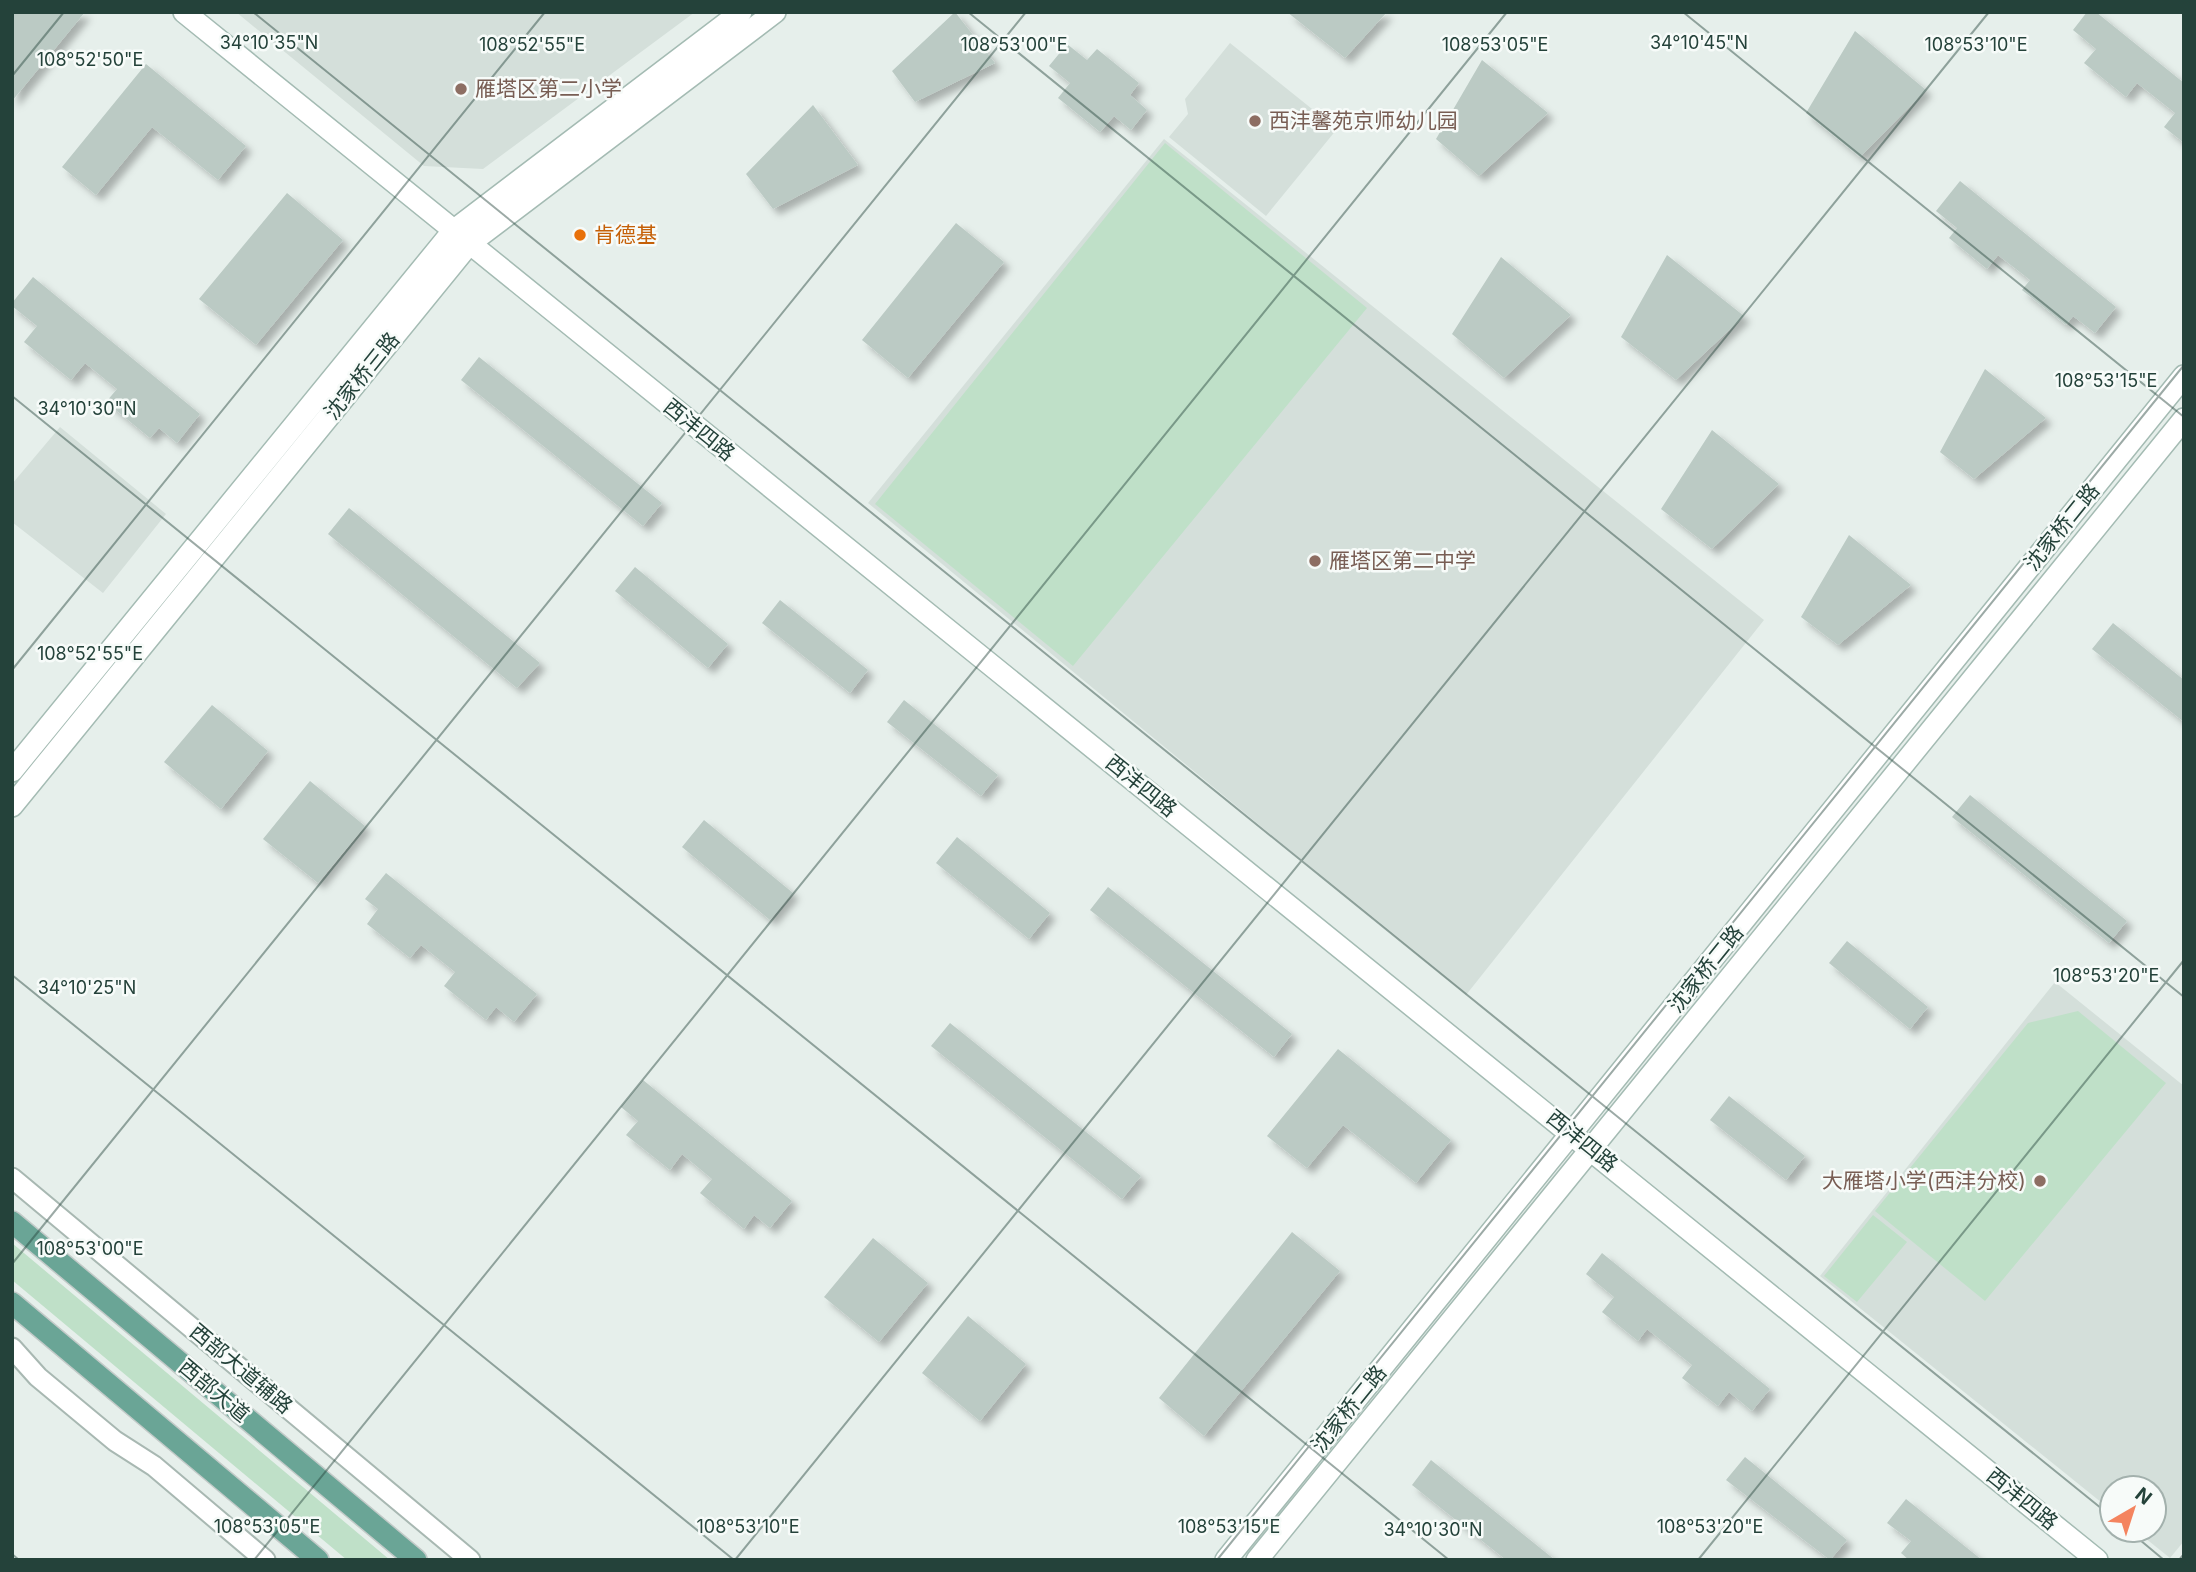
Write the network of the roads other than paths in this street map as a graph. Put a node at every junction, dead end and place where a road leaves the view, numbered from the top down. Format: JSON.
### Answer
{"nodes":[{"id":1,"x":184,"y":12,"type":"edge"},
{"id":2,"x":741,"y":12,"type":"edge"},
{"id":3,"x":775,"y":12,"type":"edge"},
{"id":4,"x":461,"y":237,"type":"junction"},
{"id":5,"x":2184,"y":376,"type":"edge"},
{"id":6,"x":2184,"y":419,"type":"edge"},
{"id":7,"x":12,"y":771,"type":"edge"},
{"id":8,"x":12,"y":806,"type":"edge"},
{"id":9,"x":1572,"y":1133,"type":"junction"},
{"id":10,"x":1592,"y":1149,"type":"junction"},
{"id":11,"x":12,"y":1178,"type":"edge"},
{"id":12,"x":12,"y":1222,"type":"edge"},
{"id":13,"x":12,"y":1303,"type":"edge"},
{"id":14,"x":12,"y":1348,"type":"edge"},
{"id":15,"x":265,"y":1560,"type":"edge"},
{"id":16,"x":318,"y":1560,"type":"edge"},
{"id":17,"x":416,"y":1560,"type":"edge"},
{"id":18,"x":470,"y":1560,"type":"edge"},
{"id":19,"x":1226,"y":1560,"type":"edge"},
{"id":20,"x":1257,"y":1560,"type":"edge"},
{"id":21,"x":2097,"y":1560,"type":"edge"}],
"edges":[{"from":1,"to":4,"type":"street","name":"西沣四路"},
{"from":2,"to":4,"type":"street","name":"沈家桥三路"},
{"from":3,"to":4,"type":"street","name":"沈家桥三路"},
{"from":4,"to":7,"type":"street","name":"沈家桥三路"},
{"from":4,"to":8,"type":"street","name":"沈家桥三路"},
{"from":4,"to":9,"type":"street","name":"西沣四路"},
{"from":5,"to":9,"type":"street","name":"沈家桥二路"},
{"from":6,"to":10,"type":"street","name":"沈家桥二路"},
{"from":9,"to":10,"type":"street","name":"西沣四路"},
{"from":9,"to":19,"type":"street","name":"沈家桥二路"},
{"from":10,"to":20,"type":"street","name":"沈家桥二路"},
{"from":10,"to":21,"type":"street","name":"西沣四路"},
{"from":11,"to":18,"type":"street","name":"西部大道辅路"},
{"from":12,"to":17,"type":"main road","name":"西部大道"},
{"from":13,"to":16,"type":"main road"},
{"from":14,"to":15,"type":"street"}]}
